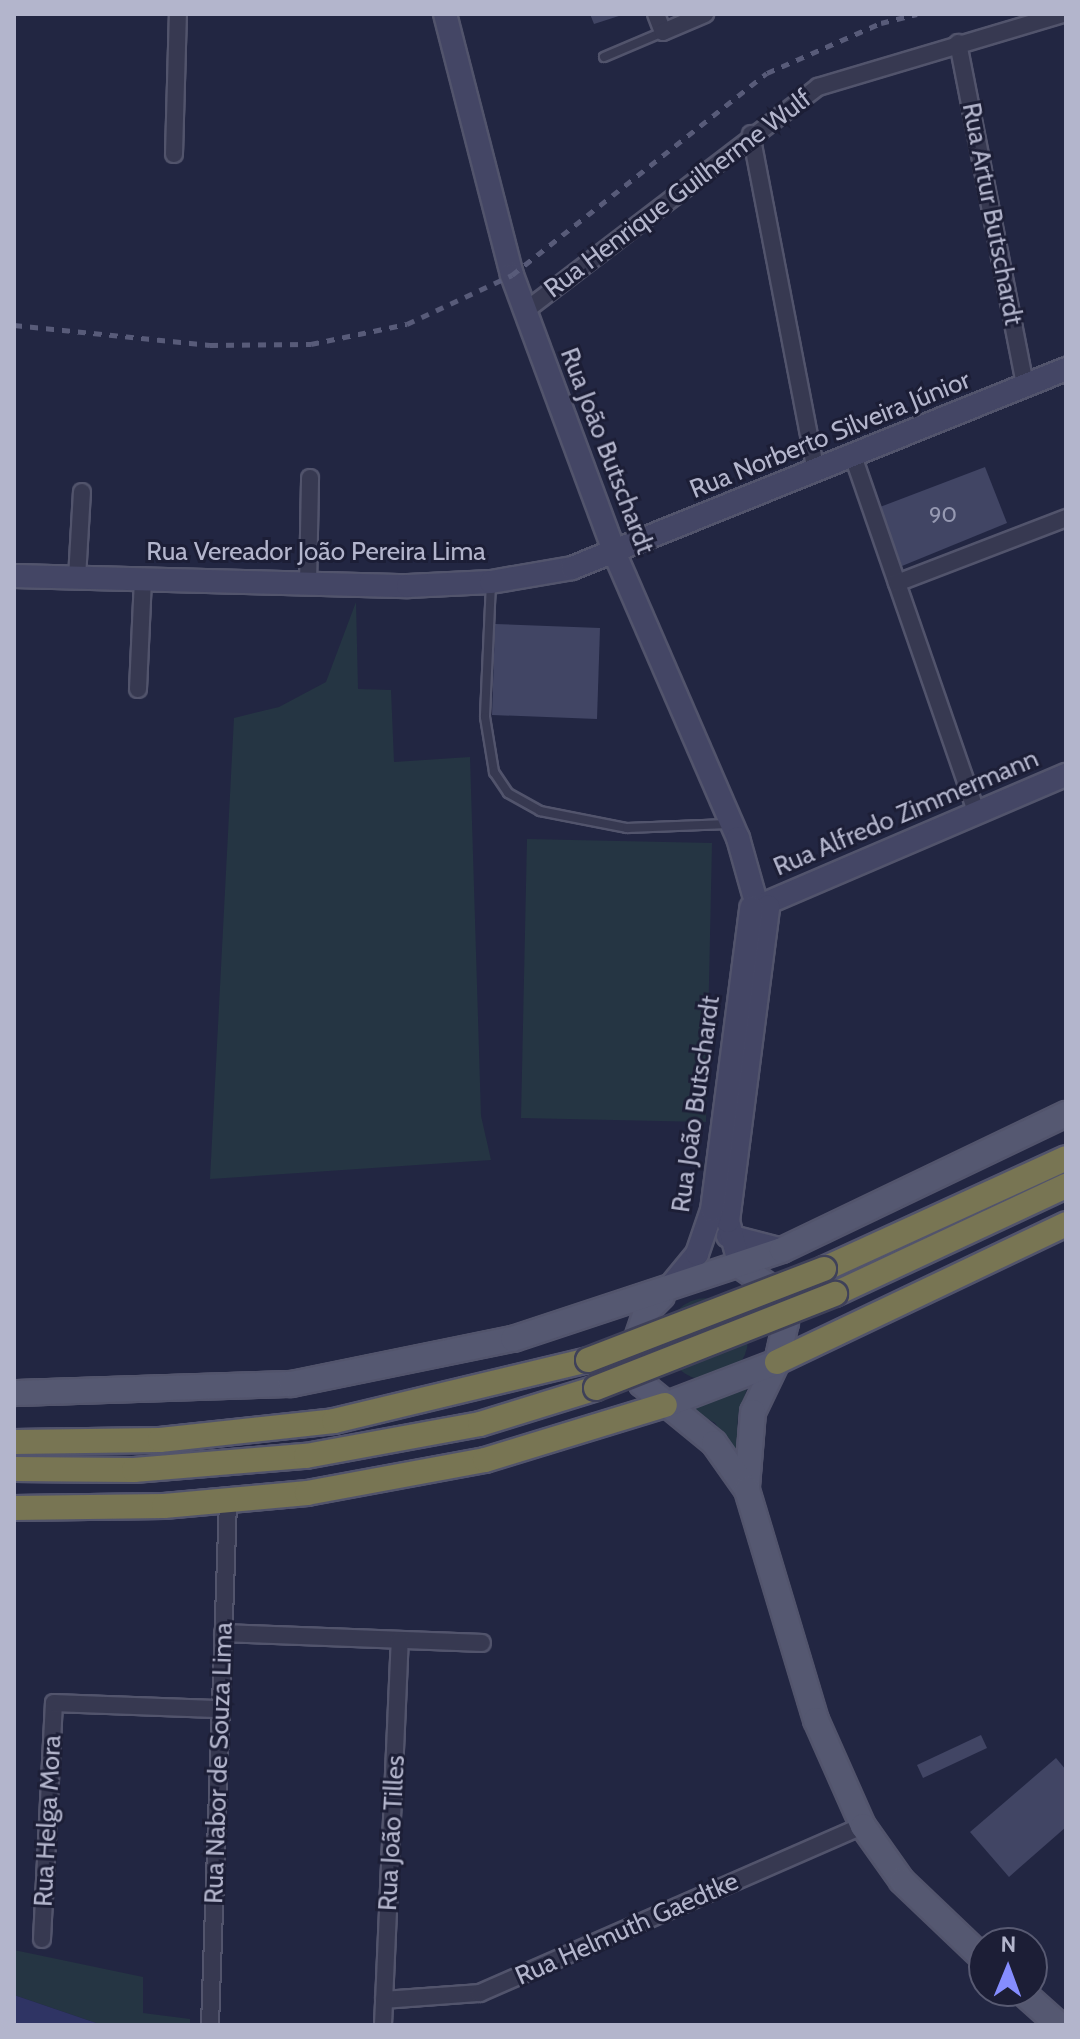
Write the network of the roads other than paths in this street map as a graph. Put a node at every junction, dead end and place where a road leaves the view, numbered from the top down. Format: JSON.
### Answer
{"nodes":[{"id":1,"x":178,"y":14,"type":"edge"},
{"id":2,"x":445,"y":14,"type":"edge"},
{"id":3,"x":656,"y":14,"type":"edge"},
{"id":4,"x":705,"y":14,"type":"edge"},
{"id":5,"x":1063,"y":14,"type":"edge"},
{"id":6,"x":663,"y":32,"type":"junction"},
{"id":7,"x":958,"y":43,"type":"junction"},
{"id":8,"x":604,"y":57,"type":"dead end"},
{"id":9,"x":751,"y":134,"type":"junction"},
{"id":10,"x":174,"y":154,"type":"dead end"},
{"id":11,"x":525,"y":311,"type":"junction"},
{"id":12,"x":1066,"y":369,"type":"edge"},
{"id":13,"x":1025,"y":386,"type":"junction"},
{"id":14,"x":853,"y":456,"type":"junction"},
{"id":15,"x":816,"y":472,"type":"junction"},
{"id":16,"x":310,"y":478,"type":"dead end"},
{"id":17,"x":82,"y":492,"type":"dead end"},
{"id":18,"x":1066,"y":518,"type":"edge"},
{"id":19,"x":615,"y":554,"type":"junction"},
{"id":20,"x":14,"y":576,"type":"edge"},
{"id":21,"x":77,"y":578,"type":"junction"},
{"id":22,"x":143,"y":580,"type":"junction"},
{"id":23,"x":491,"y":582,"type":"junction"},
{"id":24,"x":897,"y":583,"type":"junction"},
{"id":25,"x":308,"y":585,"type":"junction"},
{"id":26,"x":138,"y":689,"type":"dead end"},
{"id":27,"x":1066,"y":775,"type":"edge"},
{"id":28,"x":977,"y":814,"type":"junction"},
{"id":29,"x":733,"y":824,"type":"junction"},
{"id":30,"x":760,"y":903,"type":"junction"},
{"id":31,"x":1066,"y":1114,"type":"edge"},
{"id":32,"x":1066,"y":1158,"type":"edge"},
{"id":33,"x":1066,"y":1186,"type":"edge"},
{"id":34,"x":1066,"y":1224,"type":"edge"},
{"id":35,"x":728,"y":1236,"type":"junction"},
{"id":36,"x":782,"y":1250,"type":"junction"},
{"id":37,"x":740,"y":1266,"type":"junction"},
{"id":38,"x":664,"y":1294,"type":"junction"},
{"id":39,"x":788,"y":1357,"type":"junction"},
{"id":40,"x":14,"y":1393,"type":"edge"},
{"id":41,"x":665,"y":1405,"type":"junction"},
{"id":42,"x":634,"y":1416,"type":"junction"},
{"id":43,"x":707,"y":1436,"type":"junction"},
{"id":44,"x":14,"y":1442,"type":"edge"},
{"id":45,"x":14,"y":1469,"type":"edge"},
{"id":46,"x":747,"y":1490,"type":"junction"},
{"id":47,"x":228,"y":1501,"type":"junction"},
{"id":48,"x":14,"y":1508,"type":"edge"},
{"id":49,"x":223,"y":1633,"type":"junction"},
{"id":50,"x":400,"y":1640,"type":"junction"},
{"id":51,"x":482,"y":1643,"type":"dead end"},
{"id":52,"x":221,"y":1709,"type":"junction"},
{"id":53,"x":863,"y":1826,"type":"junction"},
{"id":54,"x":42,"y":1939,"type":"dead end"},
{"id":55,"x":968,"y":1944,"type":"edge"},
{"id":56,"x":384,"y":2000,"type":"junction"},
{"id":57,"x":1039,"y":2007,"type":"edge"},
{"id":58,"x":210,"y":2025,"type":"edge"},
{"id":59,"x":383,"y":2025,"type":"edge"},
{"id":60,"x":1059,"y":2025,"type":"edge"}],
"edges":[{"from":1,"to":10,"type":"street"},
{"from":2,"to":11,"type":"main road","name":"Rua João Butschardt"},
{"from":3,"to":6,"type":"street"},
{"from":4,"to":6,"type":"street"},
{"from":5,"to":7,"type":"street","name":"Rua Henrique Guilherme Wulf"},
{"from":6,"to":8,"type":"lane"},
{"from":7,"to":9,"type":"street","name":"Rua Henrique Guilherme Wulf"},
{"from":7,"to":13,"type":"street","name":"Rua Artur Butschardt"},
{"from":9,"to":11,"type":"street","name":"Rua Henrique Guilherme Wulf"},
{"from":9,"to":15,"type":"street"},
{"from":11,"to":19,"type":"main road","name":"Rua João Butschardt"},
{"from":12,"to":13,"type":"main road","name":"Rua Norberto Silveira Júnior"},
{"from":13,"to":14,"type":"main road","name":"Rua Norberto Silveira Júnior"},
{"from":14,"to":15,"type":"main road","name":"Rua Norberto Silveira Júnior"},
{"from":14,"to":24,"type":"street"},
{"from":15,"to":19,"type":"main road","name":"Rua Norberto Silveira Júnior"},
{"from":16,"to":25,"type":"street"},
{"from":17,"to":21,"type":"street"},
{"from":18,"to":24,"type":"street"},
{"from":19,"to":23,"type":"main road","name":"Rua Vereador João Pereira Lima"},
{"from":19,"to":29,"type":"main road","name":"Rua João Butschardt"},
{"from":20,"to":21,"type":"main road","name":"Rua Vereador João Pereira Lima"},
{"from":21,"to":22,"type":"main road","name":"Rua Vereador João Pereira Lima"},
{"from":22,"to":25,"type":"main road","name":"Rua Vereador João Pereira Lima"},
{"from":22,"to":26,"type":"street"},
{"from":23,"to":25,"type":"main road","name":"Rua Vereador João Pereira Lima"},
{"from":23,"to":29,"type":"lane"},
{"from":24,"to":28,"type":"street"},
{"from":27,"to":28,"type":"main road","name":"Rua Alfredo Zimmermann"},
{"from":28,"to":30,"type":"main road","name":"Rua Alfredo Zimmermann"},
{"from":29,"to":30,"type":"main road","name":"Rua João Butschardt"},
{"from":30,"to":35,"type":"main road","name":"Rua João Butschardt"},
{"from":30,"to":38,"type":"main road","name":"Rua João Butschardt"},
{"from":31,"to":36,"type":"main road"},
{"from":32,"to":44,"type":"highway","bridge":true},
{"from":33,"to":45,"type":"highway","bridge":true},
{"from":34,"to":39,"type":"highway"},
{"from":35,"to":36,"type":"main road"},
{"from":35,"to":37,"type":"main road","name":"Rua João Butschardt"},
{"from":36,"to":37,"type":"main road"},
{"from":37,"to":38,"type":"main road"},
{"from":37,"to":39,"type":"main road"},
{"from":38,"to":40,"type":"main road"},
{"from":38,"to":41,"type":"main road"},
{"from":39,"to":41,"type":"main road"},
{"from":39,"to":46,"type":"main road"},
{"from":41,"to":42,"type":"highway"},
{"from":41,"to":43,"type":"main road"},
{"from":42,"to":43,"type":"main road"},
{"from":42,"to":47,"type":"highway"},
{"from":43,"to":46,"type":"main road"},
{"from":46,"to":53,"type":"main road"},
{"from":47,"to":48,"type":"highway"},
{"from":47,"to":49,"type":"street","name":"Rua Nabor de Souza Lima"},
{"from":49,"to":50,"type":"street"},
{"from":49,"to":52,"type":"street","name":"Rua Nabor de Souza Lima"},
{"from":50,"to":51,"type":"street"},
{"from":50,"to":56,"type":"street","name":"Rua João Tilles"},
{"from":52,"to":54,"type":"street","name":"Rua Helga Mora"},
{"from":52,"to":58,"type":"street","name":"Rua Nabor de Souza Lima"},
{"from":53,"to":55,"type":"main road"},
{"from":53,"to":56,"type":"street","name":"Rua Helmuth Gaedtke"},
{"from":56,"to":59,"type":"street","name":"Rua João Tilles"},
{"from":57,"to":60,"type":"main road"}]}
